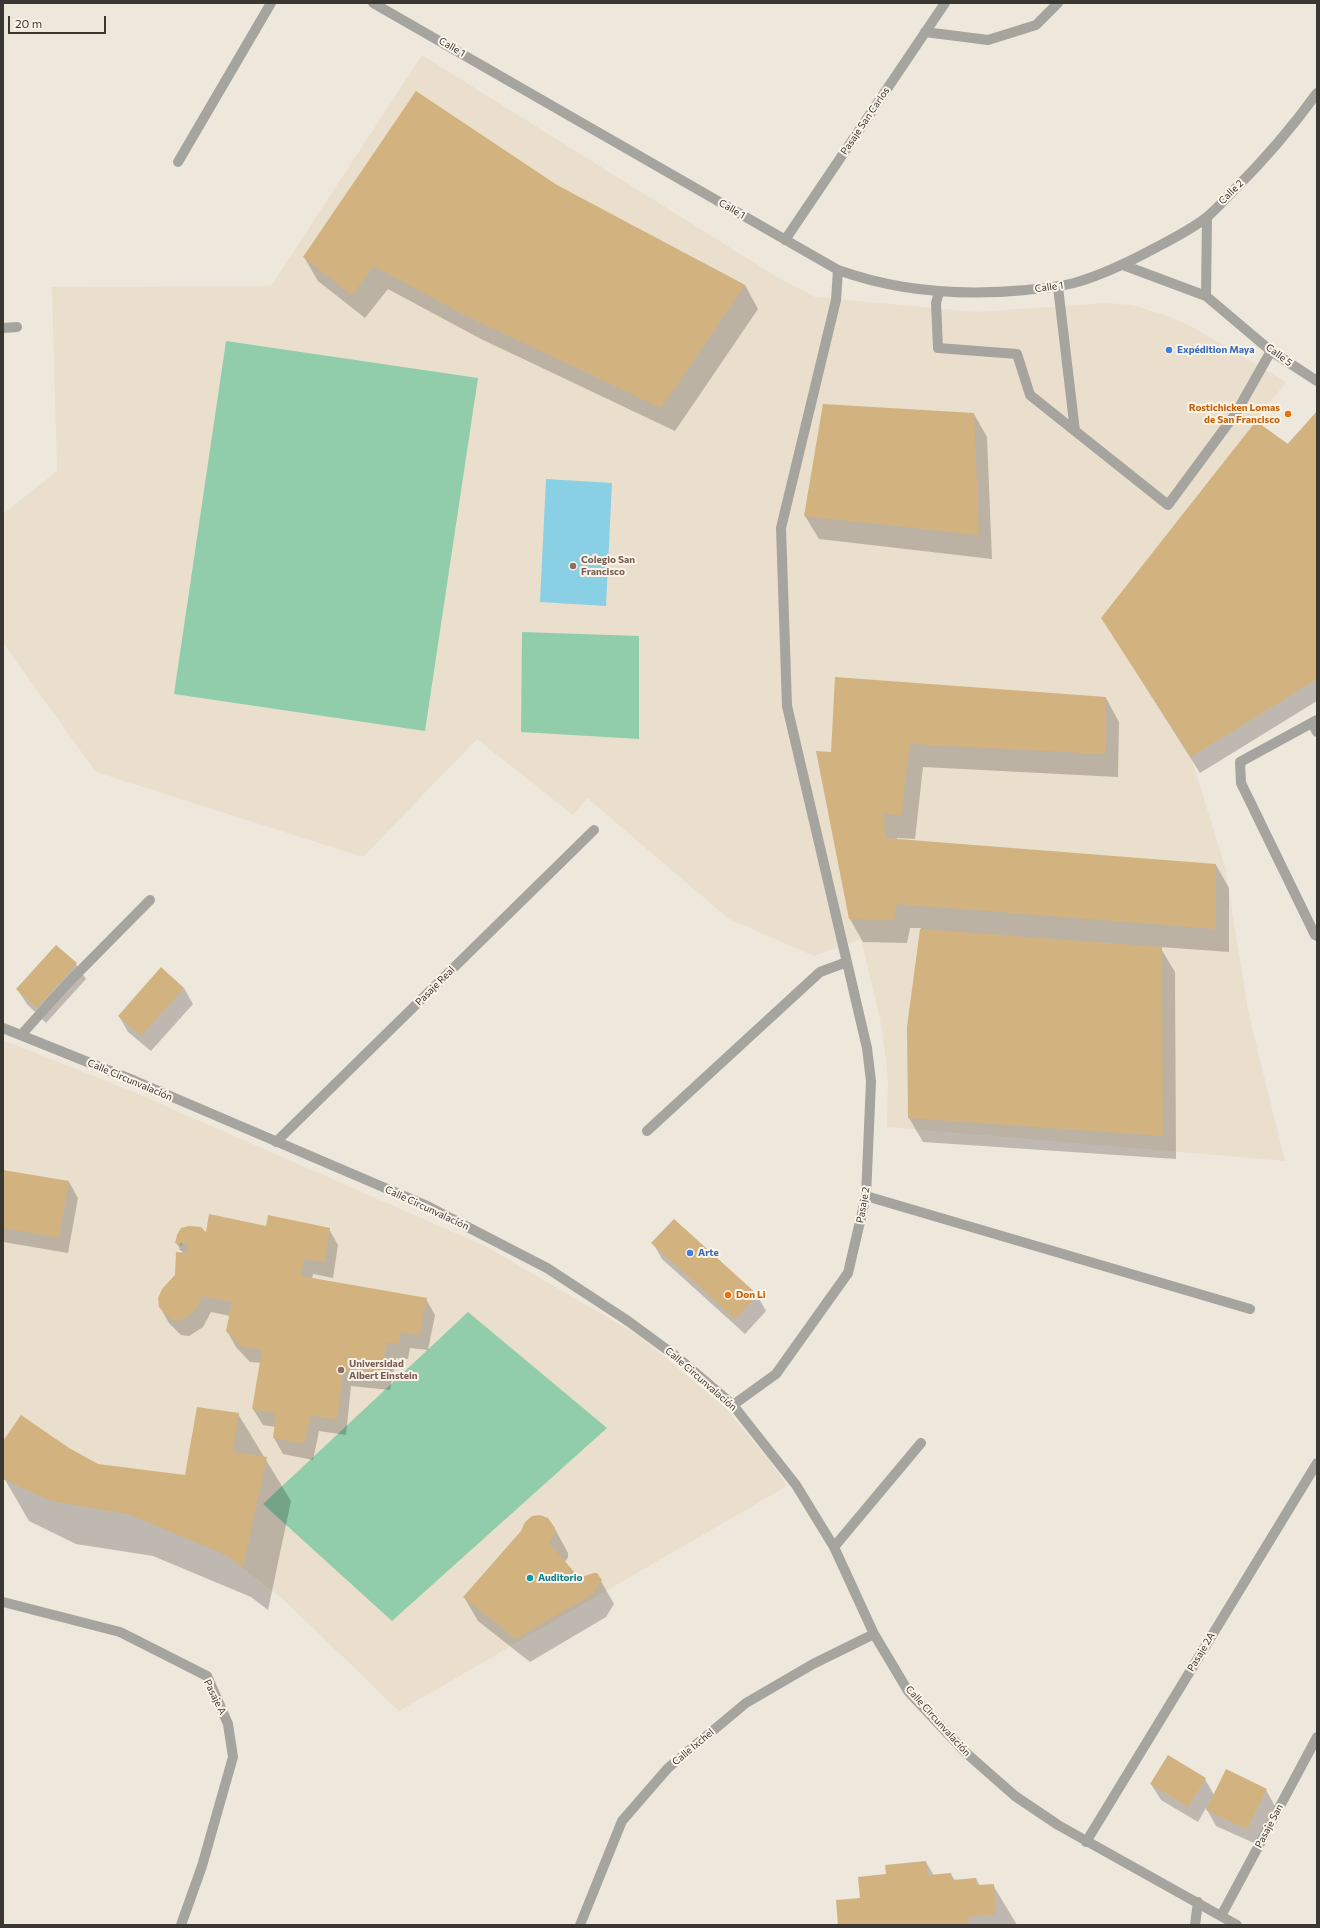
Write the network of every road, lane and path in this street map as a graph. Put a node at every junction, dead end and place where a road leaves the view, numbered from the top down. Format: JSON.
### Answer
{"nodes":[{"id":1,"x":271,"y":3,"type":"edge"},
{"id":2,"x":373,"y":3,"type":"edge"},
{"id":3,"x":945,"y":3,"type":"edge"},
{"id":4,"x":1058,"y":3,"type":"edge"},
{"id":5,"x":925,"y":32,"type":"junction"},
{"id":6,"x":1317,"y":93,"type":"edge"},
{"id":7,"x":178,"y":162,"type":"dead end"},
{"id":8,"x":1206,"y":217,"type":"junction"},
{"id":9,"x":785,"y":240,"type":"junction"},
{"id":10,"x":1123,"y":265,"type":"junction"},
{"id":11,"x":838,"y":270,"type":"junction"},
{"id":12,"x":1058,"y":287,"type":"junction"},
{"id":13,"x":939,"y":292,"type":"junction"},
{"id":14,"x":1206,"y":296,"type":"junction"},
{"id":15,"x":17,"y":327,"type":"dead end"},
{"id":16,"x":3,"y":328,"type":"edge"},
{"id":17,"x":1271,"y":351,"type":"junction"},
{"id":18,"x":1317,"y":381,"type":"edge"},
{"id":19,"x":1075,"y":431,"type":"junction"},
{"id":20,"x":1315,"y":725,"type":"edge"},
{"id":21,"x":594,"y":830,"type":"dead end"},
{"id":22,"x":150,"y":900,"type":"dead end"},
{"id":23,"x":1317,"y":936,"type":"edge"},
{"id":24,"x":847,"y":962,"type":"junction"},
{"id":25,"x":3,"y":1028,"type":"edge"},
{"id":26,"x":21,"y":1035,"type":"junction"},
{"id":27,"x":647,"y":1131,"type":"dead end"},
{"id":28,"x":276,"y":1142,"type":"junction"},
{"id":29,"x":866,"y":1196,"type":"junction"},
{"id":30,"x":181,"y":1243,"type":"dead end"},
{"id":31,"x":181,"y":1250,"type":"dead end"},
{"id":32,"x":1250,"y":1309,"type":"dead end"},
{"id":33,"x":733,"y":1405,"type":"junction"},
{"id":34,"x":921,"y":1443,"type":"dead end"},
{"id":35,"x":1317,"y":1463,"type":"edge"},
{"id":36,"x":834,"y":1546,"type":"junction"},
{"id":37,"x":3,"y":1602,"type":"edge"},
{"id":38,"x":874,"y":1634,"type":"junction"},
{"id":39,"x":1317,"y":1737,"type":"edge"},
{"id":40,"x":1086,"y":1842,"type":"junction"},
{"id":41,"x":1198,"y":1902,"type":"junction"},
{"id":42,"x":1221,"y":1916,"type":"junction"},
{"id":43,"x":181,"y":1925,"type":"edge"},
{"id":44,"x":580,"y":1925,"type":"edge"},
{"id":45,"x":1194,"y":1925,"type":"edge"},
{"id":46,"x":1238,"y":1925,"type":"edge"}],
"edges":[{"from":1,"to":7,"type":"street"},
{"from":2,"to":9,"type":"street","name":"Calle 1"},
{"from":3,"to":5,"type":"street","name":"Pasaje San Carlos"},
{"from":4,"to":5,"type":"street"},
{"from":5,"to":9,"type":"street","name":"Pasaje San Carlos"},
{"from":6,"to":8,"type":"street","name":"Calle 2"},
{"from":8,"to":10,"type":"street","name":"Calle 2"},
{"from":8,"to":14,"type":"street"},
{"from":9,"to":11,"type":"street","name":"Calle 1"},
{"from":10,"to":12,"type":"street","name":"Calle 1"},
{"from":10,"to":14,"type":"street","name":"Calle 5"},
{"from":11,"to":13,"type":"street","name":"Calle 1"},
{"from":11,"to":24,"type":"street","name":"Pasaje 2"},
{"from":12,"to":13,"type":"street","name":"Calle 1"},
{"from":12,"to":19,"type":"street"},
{"from":13,"to":19,"type":"street"},
{"from":14,"to":17,"type":"street","name":"Calle 5"},
{"from":15,"to":16,"type":"street"},
{"from":17,"to":18,"type":"street","name":"Calle 5"},
{"from":17,"to":19,"type":"street"},
{"from":20,"to":23,"type":"street"},
{"from":21,"to":28,"type":"street","name":"Pasaje Real"},
{"from":22,"to":26,"type":"street"},
{"from":24,"to":27,"type":"street"},
{"from":24,"to":29,"type":"street","name":"Pasaje 2"},
{"from":25,"to":26,"type":"street","name":"Calle Circunvalación"},
{"from":26,"to":28,"type":"street","name":"Calle Circunvalación"},
{"from":28,"to":33,"type":"street","name":"Calle Circunvalación"},
{"from":29,"to":32,"type":"street"},
{"from":29,"to":33,"type":"street","name":"Pasaje 2"},
{"from":30,"to":31,"type":"path"},
{"from":33,"to":36,"type":"street","name":"Calle Circunvalación"},
{"from":34,"to":36,"type":"street"},
{"from":35,"to":40,"type":"street","name":"Pasaje 2A"},
{"from":36,"to":38,"type":"street","name":"Calle Circunvalación"},
{"from":37,"to":43,"type":"street","name":"Pasaje A"},
{"from":38,"to":40,"type":"street","name":"Calle Circunvalación"},
{"from":38,"to":44,"type":"street","name":"Calle Ixchel"},
{"from":39,"to":42,"type":"street","name":"Pasaje San"},
{"from":40,"to":41,"type":"street","name":"Calle Circunvalación"},
{"from":41,"to":42,"type":"street","name":"Calle Circunvalación"},
{"from":41,"to":45,"type":"street"},
{"from":42,"to":46,"type":"street","name":"Calle Circunvalación"}]}
